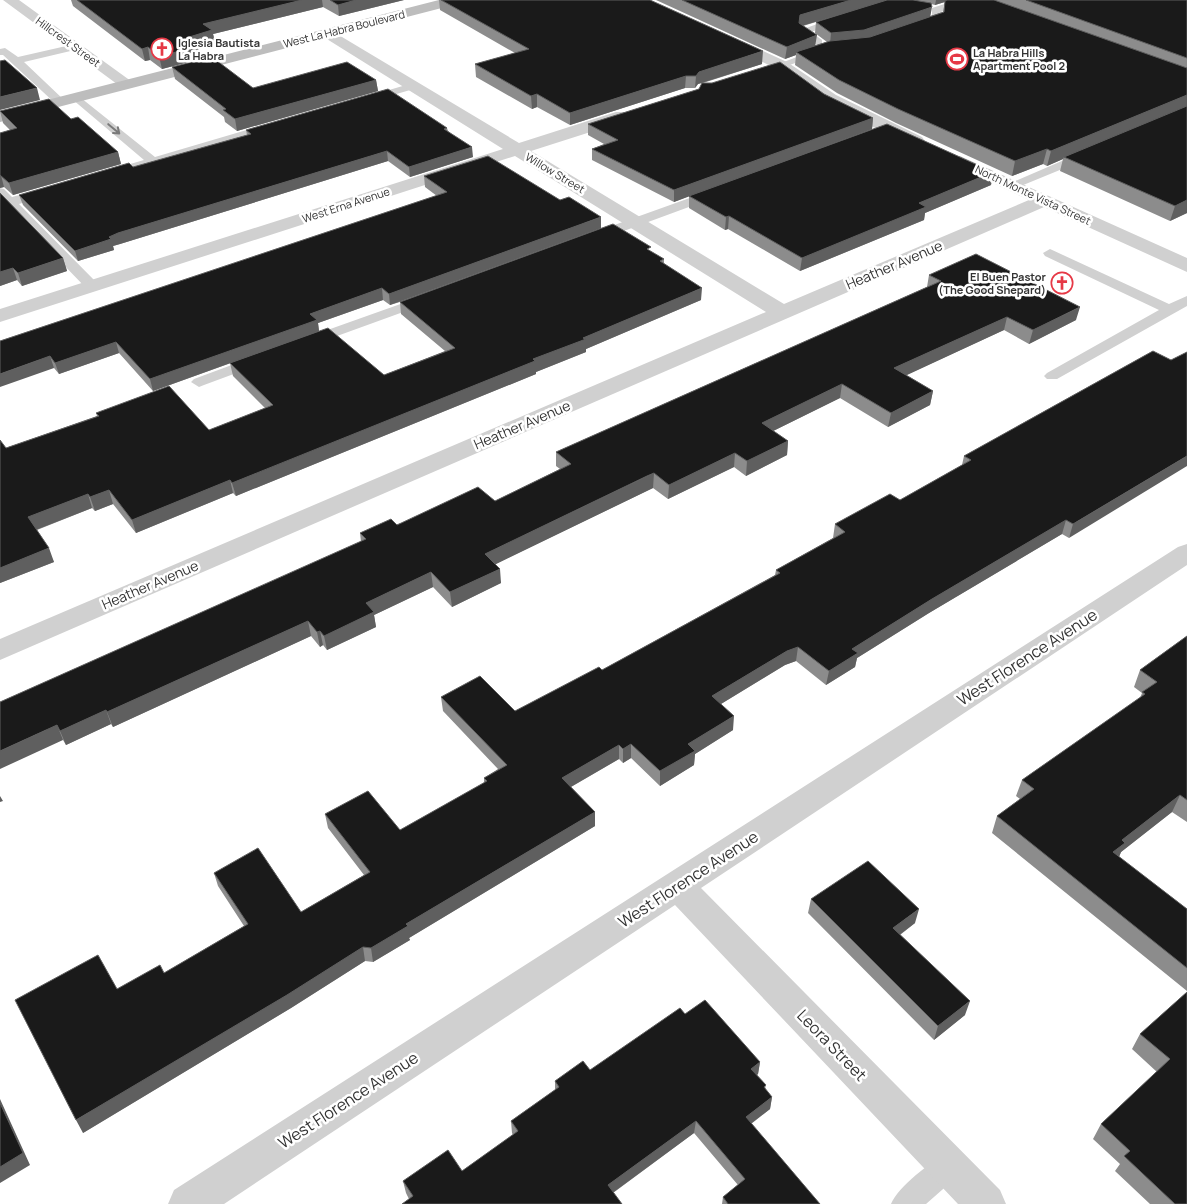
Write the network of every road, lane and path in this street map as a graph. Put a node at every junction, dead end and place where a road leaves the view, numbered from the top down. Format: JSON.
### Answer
{"nodes":[{"id":1,"x":10,"y":0,"type":"edge"},
{"id":2,"x":456,"y":0,"type":"edge"},
{"id":3,"x":967,"y":0,"type":"edge"},
{"id":4,"x":851,"y":15,"type":"edge"},
{"id":5,"x":910,"y":31,"type":"edge"},
{"id":6,"x":710,"y":32,"type":"edge"},
{"id":7,"x":326,"y":33,"type":"junction"},
{"id":8,"x":75,"y":47,"type":"junction"},
{"id":9,"x":0,"y":52,"type":"edge"},
{"id":10,"x":16,"y":61,"type":"junction"},
{"id":11,"x":781,"y":65,"type":"junction"},
{"id":12,"x":762,"y":71,"type":"edge"},
{"id":13,"x":127,"y":84,"type":"junction"},
{"id":14,"x":413,"y":86,"type":"junction"},
{"id":15,"x":76,"y":97,"type":"junction"},
{"id":16,"x":60,"y":102,"type":"junction"},
{"id":17,"x":357,"y":102,"type":"edge"},
{"id":18,"x":637,"y":111,"type":"edge"},
{"id":19,"x":0,"y":117,"type":"edge"},
{"id":20,"x":283,"y":124,"type":"edge"},
{"id":21,"x":890,"y":128,"type":"junction"},
{"id":22,"x":871,"y":135,"type":"edge"},
{"id":23,"x":1100,"y":148,"type":"edge"},
{"id":24,"x":517,"y":150,"type":"junction"},
{"id":25,"x":152,"y":161,"type":"junction"},
{"id":26,"x":95,"y":178,"type":"edge"},
{"id":27,"x":1012,"y":185,"type":"junction"},
{"id":28,"x":726,"y":188,"type":"edge"},
{"id":29,"x":57,"y":189,"type":"edge"},
{"id":30,"x":0,"y":192,"type":"edge"},
{"id":31,"x":1044,"y":200,"type":"junction"},
{"id":32,"x":10,"y":202,"type":"junction"},
{"id":33,"x":635,"y":222,"type":"junction"},
{"id":34,"x":580,"y":242,"type":"edge"},
{"id":35,"x":1050,"y":253,"type":"dead end"},
{"id":36,"x":1186,"y":264,"type":"edge"},
{"id":37,"x":92,"y":286,"type":"junction"},
{"id":38,"x":440,"y":294,"type":"edge"},
{"id":39,"x":1187,"y":300,"type":"edge"},
{"id":40,"x":1170,"y":310,"type":"junction"},
{"id":41,"x":783,"y":312,"type":"junction"},
{"id":42,"x":0,"y":316,"type":"edge"},
{"id":43,"x":301,"y":345,"type":"edge"},
{"id":44,"x":273,"y":355,"type":"edge"},
{"id":45,"x":1052,"y":376,"type":"dead end"},
{"id":46,"x":199,"y":382,"type":"dead end"},
{"id":47,"x":1187,"y":553,"type":"edge"},
{"id":48,"x":0,"y":650,"type":"edge"},
{"id":49,"x":678,"y":885,"type":"junction"},
{"id":50,"x":949,"y":1166,"type":"junction"},
{"id":51,"x":188,"y":1204,"type":"edge"},
{"id":52,"x":905,"y":1204,"type":"edge"},
{"id":53,"x":986,"y":1204,"type":"edge"}],
"edges":[{"from":1,"to":8,"type":"street","name":"Hillcrest Street"},
{"from":2,"to":7,"type":"main road","name":"West La Habra Boulevard"},
{"from":3,"to":5,"type":"lane"},
{"from":4,"to":11,"type":"lane"},
{"from":6,"to":11,"type":"street","name":"North Monte Vista Street"},
{"from":7,"to":13,"type":"main road","name":"West La Habra Boulevard"},
{"from":7,"to":14,"type":"street","name":"Willow Street"},
{"from":8,"to":10,"type":"lane"},
{"from":8,"to":13,"type":"street","name":"Hillcrest Street"},
{"from":9,"to":10,"type":"lane"},
{"from":10,"to":16,"type":"lane"},
{"from":11,"to":12,"type":"street"},
{"from":11,"to":21,"type":"street","name":"North Monte Vista Street"},
{"from":13,"to":15,"type":"main road","name":"West La Habra Boulevard"},
{"from":14,"to":17,"type":"lane"},
{"from":14,"to":24,"type":"street","name":"Willow Street"},
{"from":15,"to":16,"type":"main road","name":"West La Habra Boulevard"},
{"from":15,"to":25,"type":"lane","one_way":true},
{"from":16,"to":19,"type":"main road","name":"West La Habra Boulevard"},
{"from":18,"to":24,"type":"street","name":"West Erna Avenue"},
{"from":20,"to":25,"type":"lane"},
{"from":21,"to":22,"type":"lane"},
{"from":21,"to":27,"type":"street","name":"North Monte Vista Street"},
{"from":23,"to":27,"type":"lane"},
{"from":24,"to":33,"type":"street","name":"Willow Street"},
{"from":24,"to":37,"type":"street","name":"West Erna Avenue"},
{"from":25,"to":26,"type":"lane"},
{"from":27,"to":31,"type":"street","name":"North Monte Vista Street"},
{"from":28,"to":33,"type":"lane"},
{"from":29,"to":32,"type":"lane"},
{"from":30,"to":32,"type":"lane"},
{"from":31,"to":36,"type":"street","name":"North Monte Vista Street"},
{"from":31,"to":41,"type":"street","name":"Heather Avenue"},
{"from":32,"to":37,"type":"lane"},
{"from":33,"to":34,"type":"lane"},
{"from":33,"to":41,"type":"street","name":"Willow Street"},
{"from":35,"to":40,"type":"lane"},
{"from":37,"to":42,"type":"street","name":"West Erna Avenue"},
{"from":38,"to":43,"type":"lane"},
{"from":39,"to":40,"type":"lane"},
{"from":40,"to":45,"type":"lane"},
{"from":41,"to":48,"type":"street","name":"Heather Avenue"},
{"from":44,"to":46,"type":"lane"},
{"from":47,"to":49,"type":"street","name":"West Florence Avenue"},
{"from":49,"to":50,"type":"street","name":"Leora Street"},
{"from":49,"to":51,"type":"street","name":"West Florence Avenue"},
{"from":50,"to":52,"type":"lane"},
{"from":50,"to":53,"type":"street","name":"Leora Street"}]}
